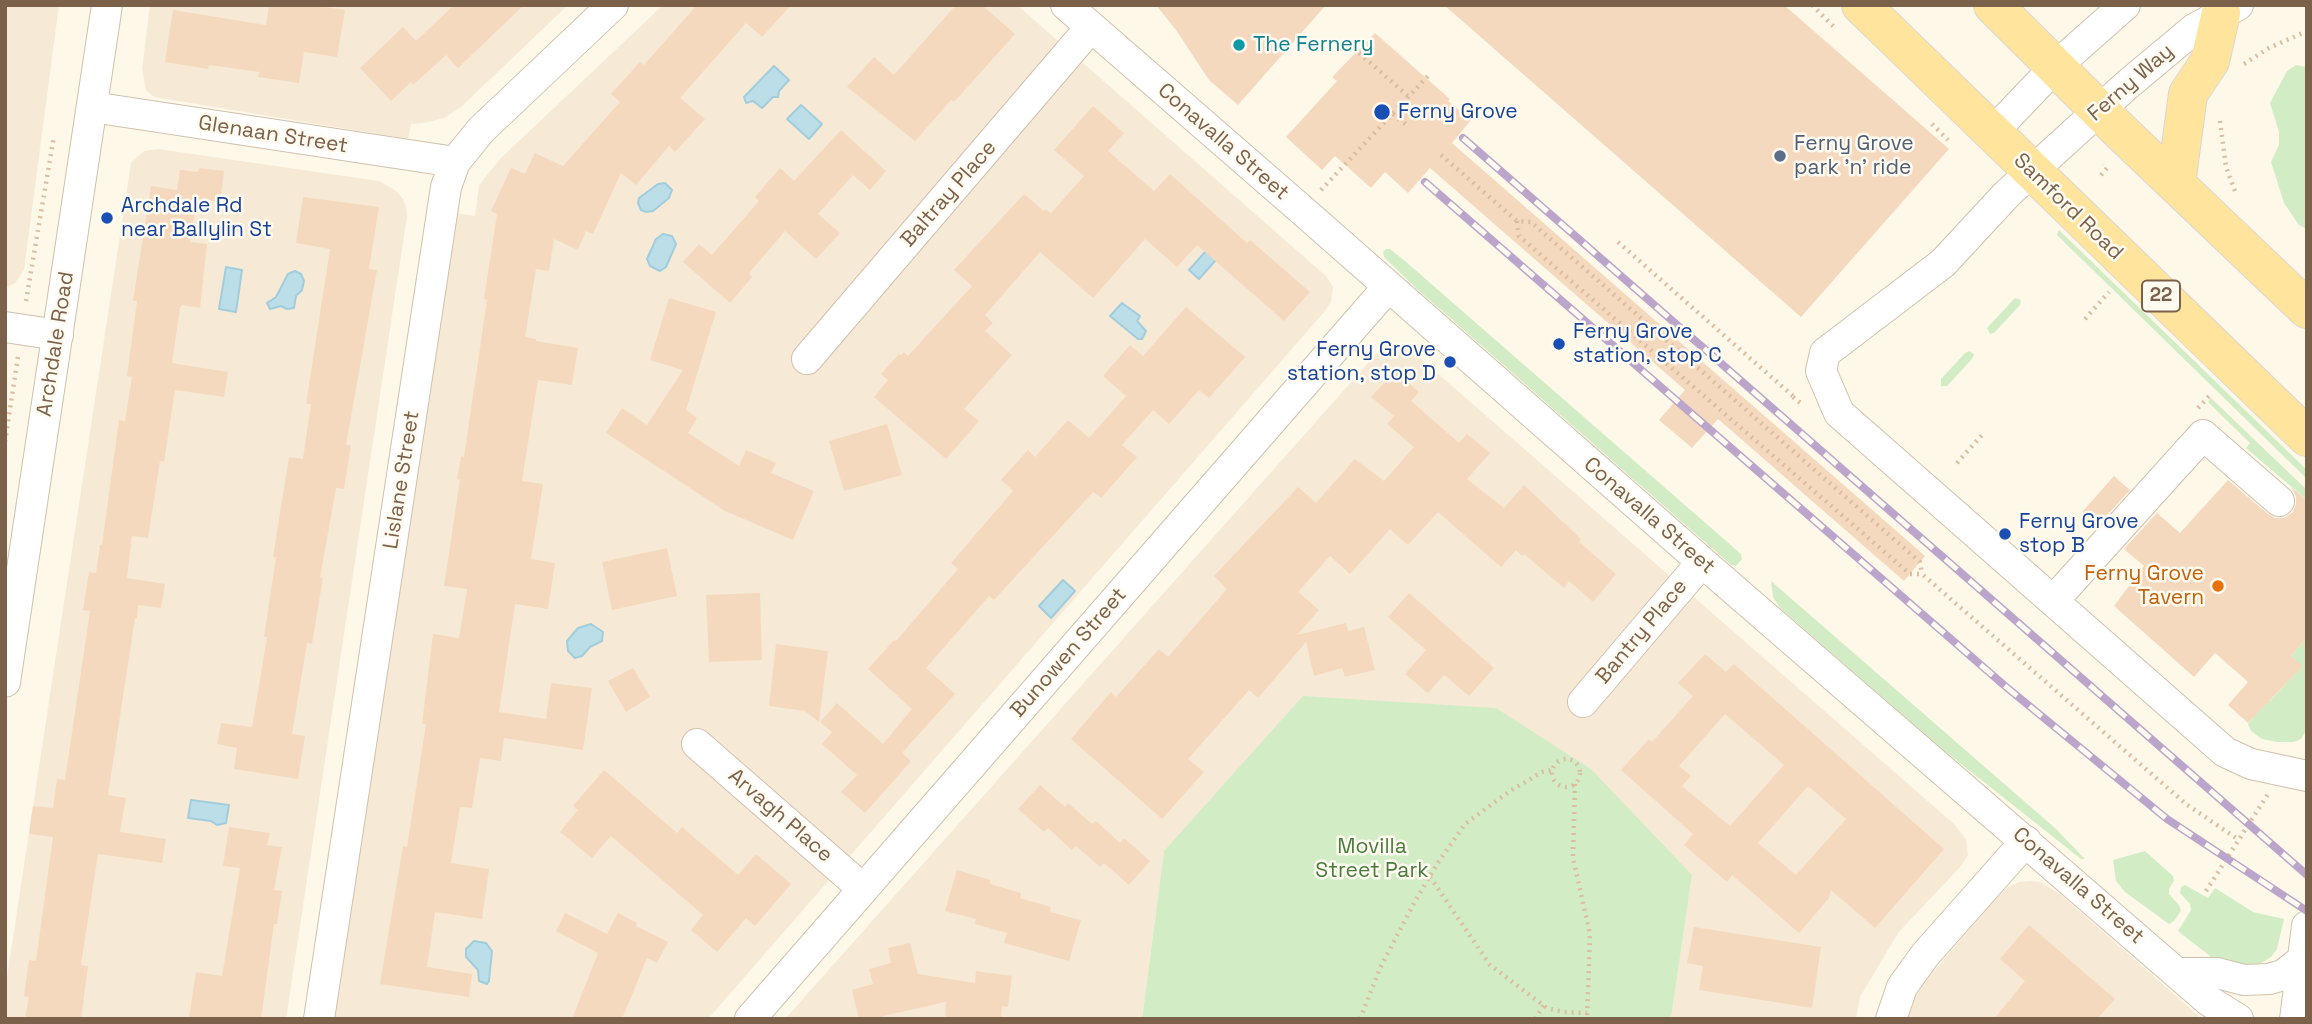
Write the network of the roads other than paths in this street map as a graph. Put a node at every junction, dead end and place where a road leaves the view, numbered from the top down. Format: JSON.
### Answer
{"nodes":[{"id":1,"x":107,"y":5,"type":"edge"},
{"id":2,"x":613,"y":5,"type":"edge"},
{"id":3,"x":1066,"y":5,"type":"edge"},
{"id":4,"x":1861,"y":5,"type":"edge"},
{"id":5,"x":1993,"y":5,"type":"edge"},
{"id":6,"x":2125,"y":5,"type":"edge"},
{"id":7,"x":2230,"y":9,"type":"edge"},
{"id":8,"x":1091,"y":27,"type":"junction"},
{"id":9,"x":2055,"y":67,"type":"junction"},
{"id":10,"x":92,"y":107,"type":"junction"},
{"id":11,"x":2099,"y":110,"type":"junction"},
{"id":12,"x":1992,"y":133,"type":"junction"},
{"id":13,"x":455,"y":162,"type":"junction"},
{"id":14,"x":2031,"y":172,"type":"junction"},
{"id":15,"x":2176,"y":184,"type":"junction"},
{"id":16,"x":1388,"y":287,"type":"junction"},
{"id":17,"x":2307,"y":309,"type":"edge"},
{"id":18,"x":16,"y":329,"type":"edge"},
{"id":19,"x":58,"y":335,"type":"junction"},
{"id":20,"x":807,"y":359,"type":"dead end"},
{"id":21,"x":2307,"y":437,"type":"edge"},
{"id":22,"x":2279,"y":501,"type":"dead end"},
{"id":23,"x":1702,"y":562,"type":"junction"},
{"id":24,"x":2054,"y":600,"type":"junction"},
{"id":25,"x":5,"y":682,"type":"edge"},
{"id":26,"x":1583,"y":702,"type":"dead end"},
{"id":27,"x":697,"y":744,"type":"dead end"},
{"id":28,"x":2307,"y":776,"type":"edge"},
{"id":29,"x":2026,"y":841,"type":"junction"},
{"id":30,"x":862,"y":888,"type":"junction"},
{"id":31,"x":2307,"y":926,"type":"edge"},
{"id":32,"x":2301,"y":961,"type":"junction"},
{"id":33,"x":2177,"y":973,"type":"junction"},
{"id":34,"x":319,"y":1019,"type":"edge"},
{"id":35,"x":750,"y":1019,"type":"edge"},
{"id":36,"x":1891,"y":1019,"type":"edge"},
{"id":37,"x":2238,"y":1019,"type":"edge"},
{"id":38,"x":2295,"y":1019,"type":"edge"}],
"edges":[{"from":1,"to":10,"type":"street","name":"Archdale Road"},
{"from":2,"to":13,"type":"street","name":"Lislane Street"},
{"from":3,"to":8,"type":"street","name":"Conavalla Street"},
{"from":4,"to":12,"type":"main road","name":"Samford Road","number":"22"},
{"from":5,"to":9,"type":"main road"},
{"from":6,"to":9,"type":"street"},
{"from":7,"to":11,"type":"street","name":"Ferny Way"},
{"from":7,"to":15,"type":"main road"},
{"from":8,"to":16,"type":"street","name":"Conavalla Street"},
{"from":8,"to":20,"type":"street","name":"Baltray Place"},
{"from":9,"to":11,"type":"main road"},
{"from":9,"to":12,"type":"street"},
{"from":10,"to":13,"type":"street","name":"Glenaan Street"},
{"from":10,"to":19,"type":"street","name":"Archdale Road"},
{"from":11,"to":14,"type":"street","name":"Ferny Way"},
{"from":11,"to":15,"type":"main road"},
{"from":12,"to":14,"type":"main road","name":"Samford Road","number":"22"},
{"from":13,"to":34,"type":"street","name":"Lislane Street"},
{"from":14,"to":21,"type":"main road","name":"Samford Road","number":"22"},
{"from":14,"to":24,"type":"street","name":"Ferny Way"},
{"from":15,"to":17,"type":"main road"},
{"from":16,"to":23,"type":"street","name":"Conavalla Street"},
{"from":16,"to":30,"type":"street","name":"Bunowen Street"},
{"from":18,"to":19,"type":"street"},
{"from":19,"to":25,"type":"street","name":"Archdale Road"},
{"from":22,"to":24,"type":"street"},
{"from":23,"to":26,"type":"street","name":"Bantry Place"},
{"from":23,"to":29,"type":"street","name":"Conavalla Street"},
{"from":24,"to":28,"type":"street","name":"Ferny Way"},
{"from":27,"to":30,"type":"street","name":"Arvagh Place"},
{"from":29,"to":33,"type":"street","name":"Conavalla Street"},
{"from":29,"to":36,"type":"street"},
{"from":30,"to":35,"type":"street","name":"Bunowen Street"},
{"from":31,"to":32,"type":"street"},
{"from":32,"to":33,"type":"street"},
{"from":32,"to":38,"type":"street"},
{"from":33,"to":37,"type":"street","name":"Conavalla Street"}]}
